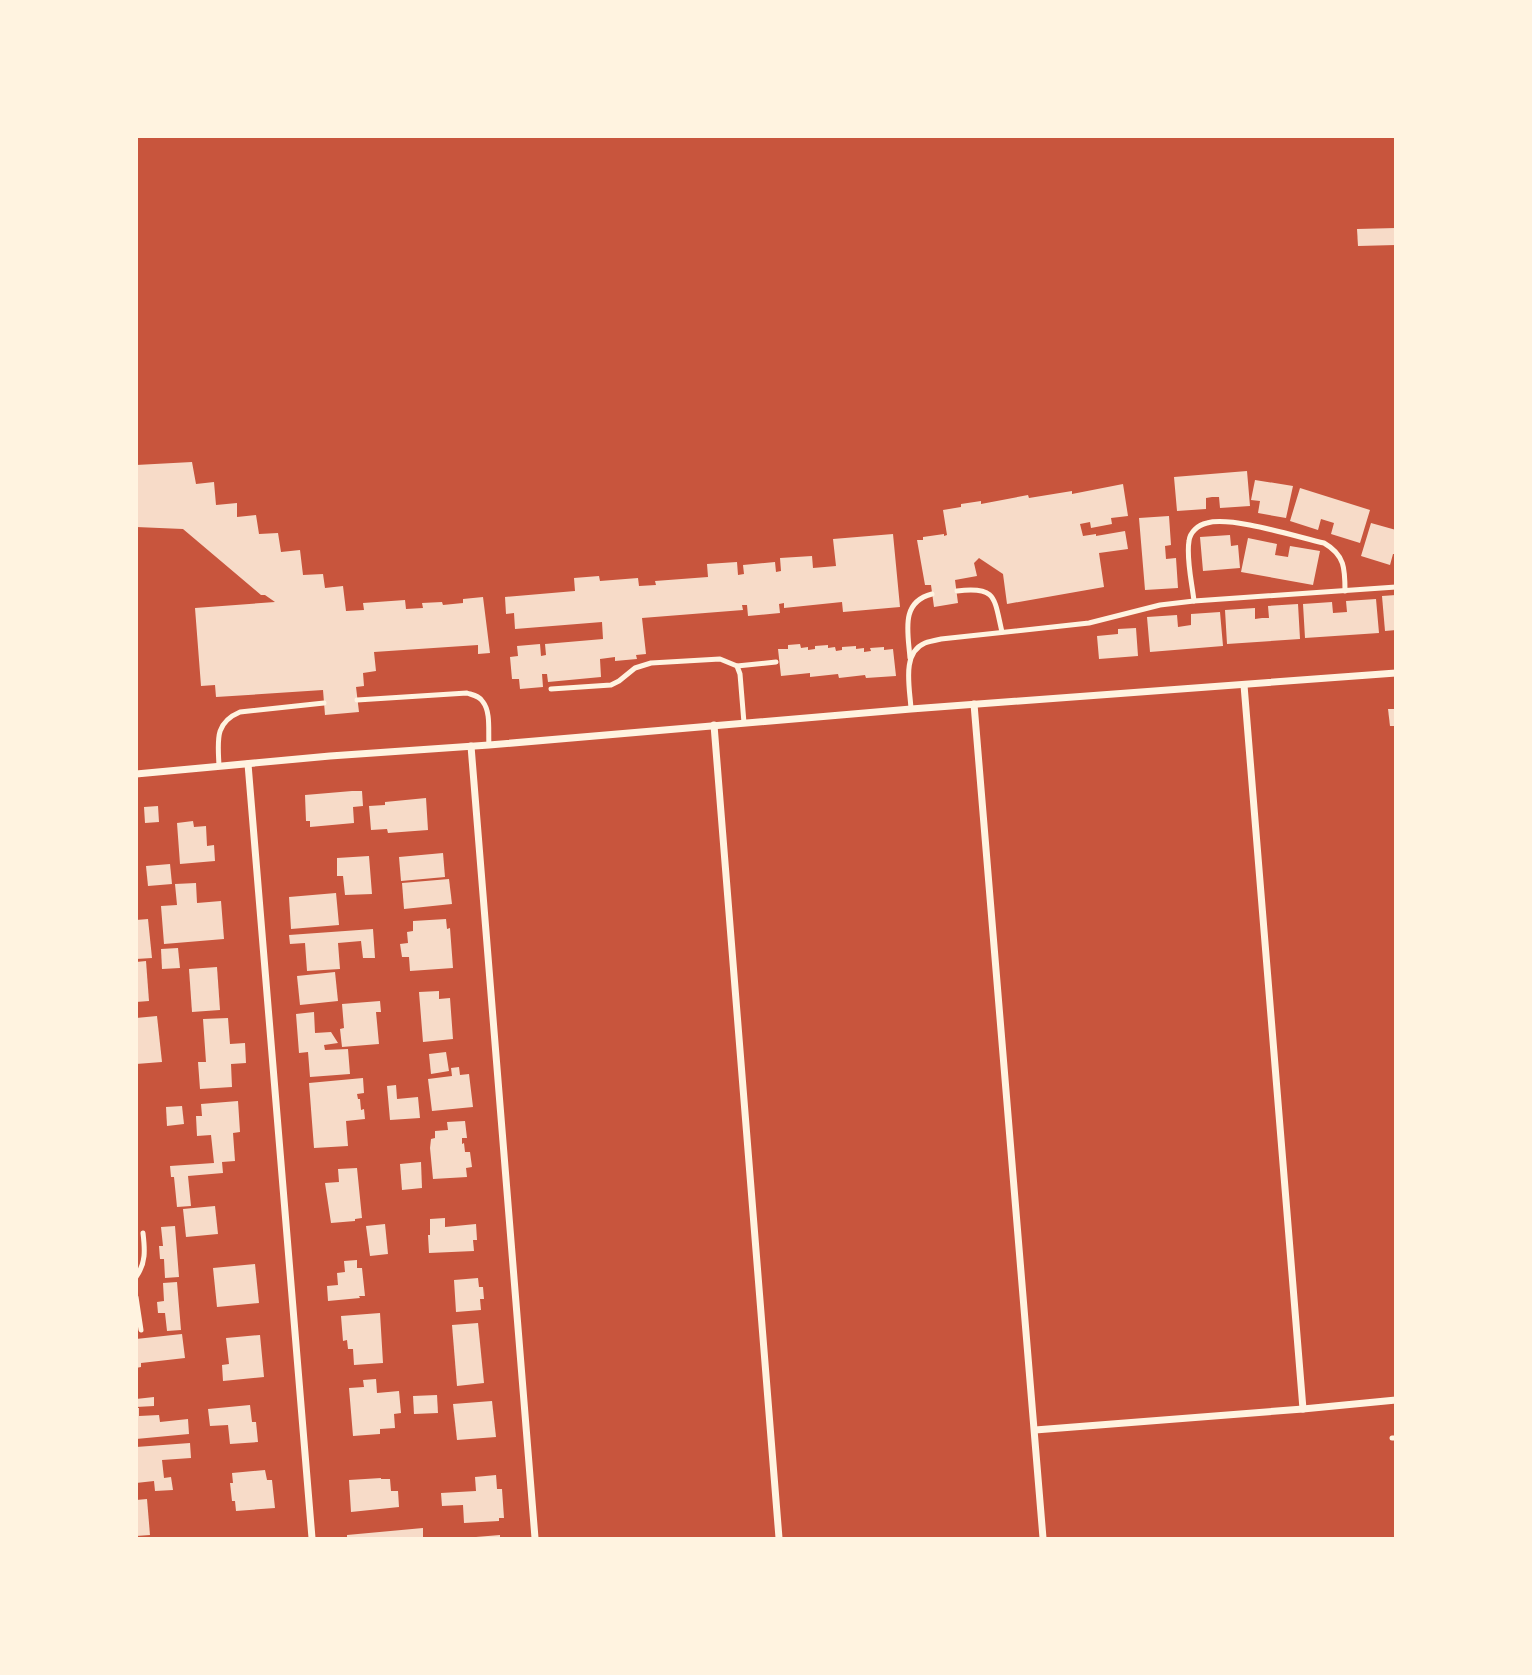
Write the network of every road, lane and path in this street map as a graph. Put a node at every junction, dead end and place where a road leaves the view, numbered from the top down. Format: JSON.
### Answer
{"nodes":[{"id":1,"x":1395,"y":587,"type":"edge"},
{"id":2,"x":1345,"y":590,"type":"junction"},
{"id":3,"x":957,"y":591,"type":"dead end"},
{"id":4,"x":932,"y":594,"type":"dead end"},
{"id":5,"x":1195,"y":601,"type":"junction"},
{"id":6,"x":1002,"y":632,"type":"junction"},
{"id":7,"x":910,"y":661,"type":"junction"},
{"id":8,"x":776,"y":662,"type":"dead end"},
{"id":9,"x":737,"y":666,"type":"junction"},
{"id":10,"x":1395,"y":673,"type":"edge"},
{"id":11,"x":1244,"y":685,"type":"junction"},
{"id":12,"x":551,"y":689,"type":"dead end"},
{"id":13,"x":358,"y":700,"type":"dead end"},
{"id":14,"x":324,"y":703,"type":"dead end"},
{"id":15,"x":974,"y":704,"type":"junction"},
{"id":16,"x":911,"y":709,"type":"junction"},
{"id":17,"x":744,"y":723,"type":"junction"},
{"id":18,"x":714,"y":725,"type":"junction"},
{"id":19,"x":489,"y":745,"type":"junction"},
{"id":20,"x":471,"y":746,"type":"junction"},
{"id":21,"x":248,"y":764,"type":"junction"},
{"id":22,"x":219,"y":766,"type":"junction"},
{"id":23,"x":136,"y":774,"type":"edge"},
{"id":24,"x":143,"y":1233,"type":"dead end"},
{"id":25,"x":136,"y":1277,"type":"edge"},
{"id":26,"x":136,"y":1297,"type":"edge"},
{"id":27,"x":141,"y":1331,"type":"dead end"},
{"id":28,"x":1395,"y":1400,"type":"edge"},
{"id":29,"x":1303,"y":1409,"type":"junction"},
{"id":30,"x":1035,"y":1430,"type":"junction"},
{"id":31,"x":312,"y":1538,"type":"edge"},
{"id":32,"x":535,"y":1538,"type":"edge"},
{"id":33,"x":779,"y":1538,"type":"edge"},
{"id":34,"x":1043,"y":1538,"type":"edge"}],
"edges":[{"from":1,"to":2,"type":"lane"},
{"from":2,"to":5,"type":"lane"},
{"from":2,"to":5,"type":"lane"},
{"from":3,"to":6,"type":"lane"},
{"from":4,"to":7,"type":"lane"},
{"from":5,"to":6,"type":"lane"},
{"from":6,"to":7,"type":"lane"},
{"from":7,"to":16,"type":"lane"},
{"from":8,"to":9,"type":"lane"},
{"from":9,"to":12,"type":"lane"},
{"from":9,"to":17,"type":"lane"},
{"from":10,"to":11,"type":"street"},
{"from":11,"to":15,"type":"street"},
{"from":11,"to":29,"type":"street"},
{"from":13,"to":19,"type":"lane"},
{"from":14,"to":22,"type":"lane"},
{"from":15,"to":16,"type":"street"},
{"from":15,"to":30,"type":"street"},
{"from":16,"to":17,"type":"street"},
{"from":17,"to":18,"type":"street"},
{"from":18,"to":19,"type":"street"},
{"from":18,"to":33,"type":"street"},
{"from":19,"to":20,"type":"street"},
{"from":20,"to":21,"type":"street"},
{"from":20,"to":32,"type":"street"},
{"from":21,"to":22,"type":"street"},
{"from":21,"to":31,"type":"street"},
{"from":22,"to":23,"type":"street"},
{"from":24,"to":25,"type":"lane"},
{"from":26,"to":27,"type":"lane"},
{"from":28,"to":29,"type":"street"},
{"from":29,"to":30,"type":"street"},
{"from":30,"to":34,"type":"street"}]}
